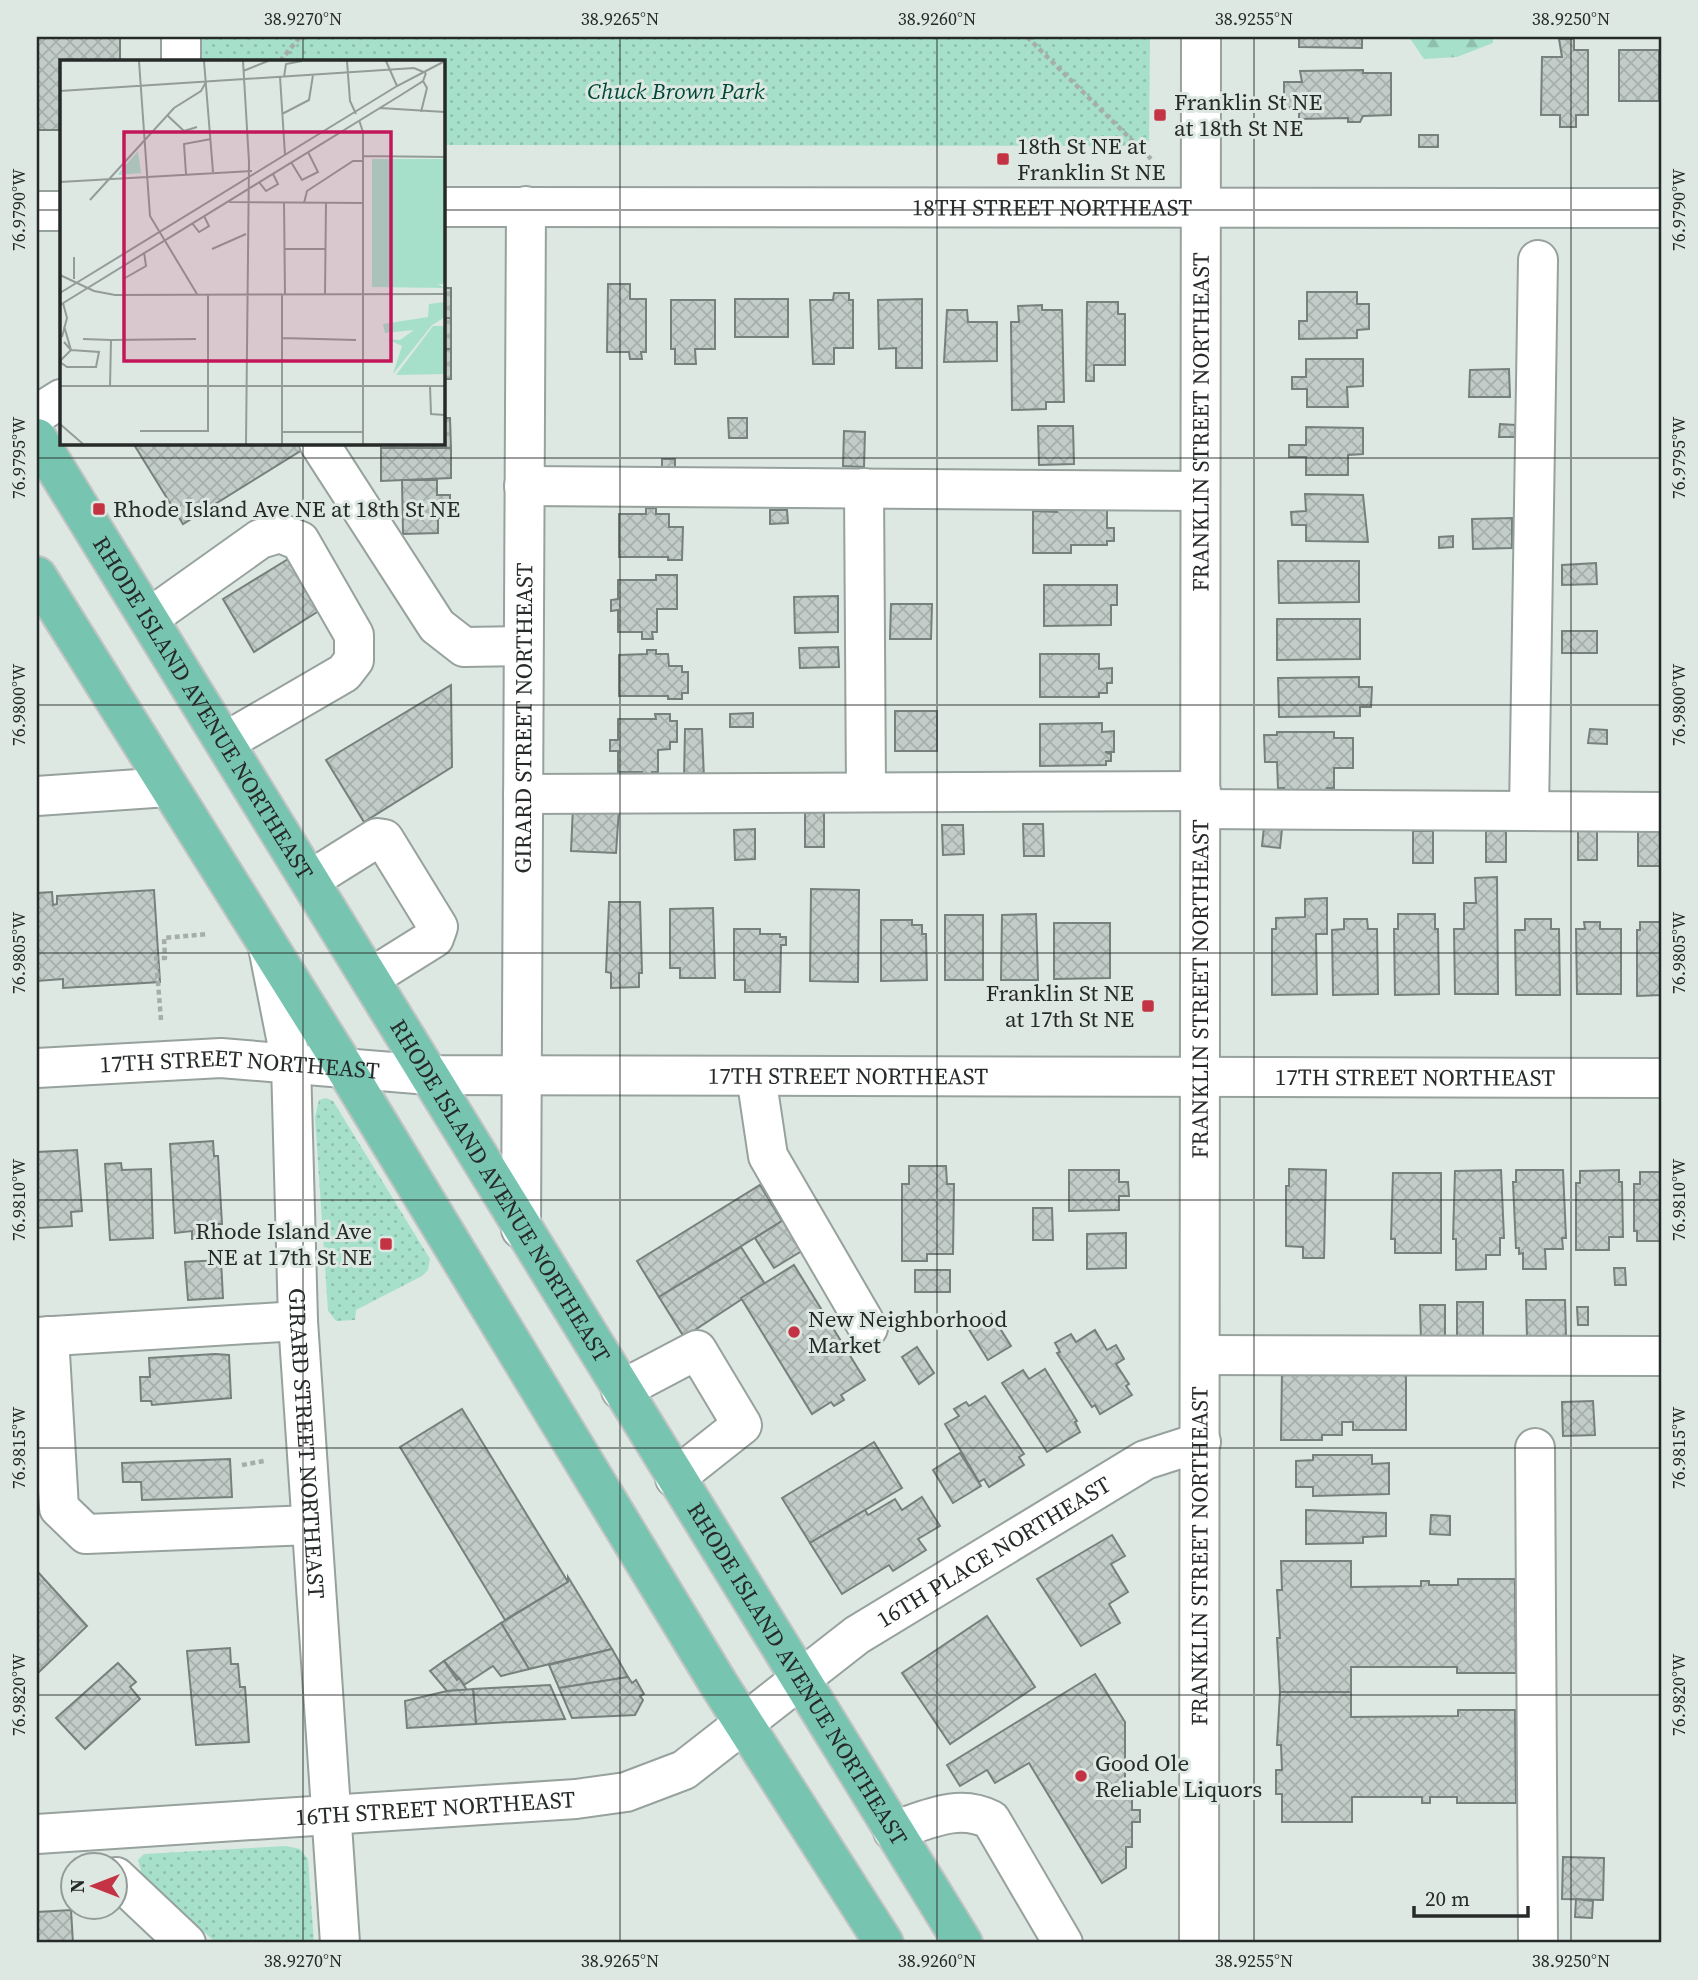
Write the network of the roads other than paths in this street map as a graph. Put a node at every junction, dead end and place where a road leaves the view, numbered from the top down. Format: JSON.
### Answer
{"nodes":[{"id":1,"x":181,"y":37,"type":"edge"},
{"id":2,"x":1201,"y":37,"type":"edge"},
{"id":3,"x":181,"y":60,"type":"edge"},
{"id":4,"x":526,"y":206,"type":"junction"},
{"id":5,"x":444,"y":207,"type":"edge"},
{"id":6,"x":1201,"y":208,"type":"junction"},
{"id":7,"x":1661,"y":208,"type":"edge"},
{"id":8,"x":37,"y":211,"type":"edge"},
{"id":9,"x":60,"y":211,"type":"edge"},
{"id":10,"x":1538,"y":260,"type":"dead end"},
{"id":11,"x":60,"y":400,"type":"edge"},
{"id":12,"x":37,"y":414,"type":"edge"},
{"id":13,"x":37,"y":438,"type":"edge"},
{"id":14,"x":320,"y":444,"type":"edge"},
{"id":15,"x":524,"y":486,"type":"junction"},
{"id":16,"x":864,"y":488,"type":"junction"},
{"id":17,"x":1200,"y":491,"type":"junction"},
{"id":18,"x":37,"y":576,"type":"edge"},
{"id":19,"x":149,"y":618,"type":"junction"},
{"id":20,"x":523,"y":646,"type":"junction"},
{"id":21,"x":225,"y":742,"type":"junction"},
{"id":22,"x":168,"y":787,"type":"junction"},
{"id":23,"x":866,"y":792,"type":"junction"},
{"id":24,"x":523,"y":794,"type":"junction"},
{"id":25,"x":37,"y":796,"type":"edge"},
{"id":26,"x":1201,"y":800,"type":"junction"},
{"id":27,"x":1529,"y":811,"type":"junction"},
{"id":28,"x":1661,"y":812,"type":"edge"},
{"id":29,"x":310,"y":880,"type":"junction"},
{"id":30,"x":267,"y":944,"type":"junction"},
{"id":31,"x":370,"y":978,"type":"junction"},
{"id":32,"x":291,"y":1063,"type":"junction"},
{"id":33,"x":37,"y":1068,"type":"edge"},
{"id":34,"x":345,"y":1068,"type":"junction"},
{"id":35,"x":429,"y":1075,"type":"junction"},
{"id":36,"x":521,"y":1075,"type":"junction"},
{"id":37,"x":756,"y":1076,"type":"junction"},
{"id":38,"x":1201,"y":1077,"type":"junction"},
{"id":39,"x":1661,"y":1078,"type":"edge"},
{"id":40,"x":521,"y":1229,"type":"junction"},
{"id":41,"x":298,"y":1321,"type":"junction"},
{"id":42,"x":868,"y":1328,"type":"dead end"},
{"id":43,"x":43,"y":1336,"type":"edge"},
{"id":44,"x":1201,"y":1355,"type":"junction"},
{"id":45,"x":1661,"y":1356,"type":"edge"},
{"id":46,"x":621,"y":1390,"type":"junction"},
{"id":47,"x":1201,"y":1443,"type":"junction"},
{"id":48,"x":1535,"y":1448,"type":"dead end"},
{"id":49,"x":675,"y":1478,"type":"junction"},
{"id":50,"x":311,"y":1525,"type":"junction"},
{"id":51,"x":801,"y":1682,"type":"junction"},
{"id":52,"x":744,"y":1725,"type":"junction"},
{"id":53,"x":331,"y":1815,"type":"junction"},
{"id":54,"x":45,"y":1825,"type":"edge"},
{"id":55,"x":893,"y":1830,"type":"junction"},
{"id":56,"x":82,"y":1850,"type":"edge"},
{"id":57,"x":130,"y":1890,"type":"edge"},
{"id":58,"x":186,"y":1943,"type":"edge"},
{"id":59,"x":340,"y":1943,"type":"edge"},
{"id":60,"x":884,"y":1943,"type":"edge"},
{"id":61,"x":963,"y":1943,"type":"edge"},
{"id":62,"x":1063,"y":1943,"type":"edge"},
{"id":63,"x":1199,"y":1943,"type":"edge"},
{"id":64,"x":1538,"y":1943,"type":"edge"}],
"edges":[{"from":1,"to":3,"type":"street"},
{"from":2,"to":6,"type":"street","name":"FRANKLIN STREET NORTHEAST"},
{"from":4,"to":5,"type":"street","name":"18TH STREET NORTHEAST"},
{"from":4,"to":6,"type":"street","name":"18TH STREET NORTHEAST"},
{"from":4,"to":15,"type":"street","name":"GIRARD STREET NORTHEAST"},
{"from":6,"to":7,"type":"street","name":"18TH STREET NORTHEAST"},
{"from":6,"to":17,"type":"street","name":"FRANKLIN STREET NORTHEAST"},
{"from":8,"to":9,"type":"street"},
{"from":10,"to":27,"type":"street"},
{"from":11,"to":12,"type":"street"},
{"from":13,"to":19,"type":"main road","name":"RHODE ISLAND AVENUE NORTHEAST"},
{"from":14,"to":20,"type":"street"},
{"from":15,"to":16,"type":"street"},
{"from":15,"to":20,"type":"street","name":"GIRARD STREET NORTHEAST"},
{"from":16,"to":17,"type":"street"},
{"from":16,"to":23,"type":"street"},
{"from":17,"to":26,"type":"street","name":"FRANKLIN STREET NORTHEAST"},
{"from":18,"to":22,"type":"main road"},
{"from":19,"to":21,"type":"main road","name":"RHODE ISLAND AVENUE NORTHEAST"},
{"from":19,"to":21,"type":"street"},
{"from":20,"to":24,"type":"street","name":"GIRARD STREET NORTHEAST"},
{"from":21,"to":29,"type":"main road","name":"RHODE ISLAND AVENUE NORTHEAST"},
{"from":22,"to":25,"type":"street"},
{"from":22,"to":30,"type":"main road"},
{"from":23,"to":24,"type":"street"},
{"from":23,"to":26,"type":"street"},
{"from":24,"to":36,"type":"street","name":"GIRARD STREET NORTHEAST"},
{"from":26,"to":27,"type":"street"},
{"from":26,"to":38,"type":"street","name":"FRANKLIN STREET NORTHEAST"},
{"from":27,"to":28,"type":"street"},
{"from":29,"to":31,"type":"main road","name":"RHODE ISLAND AVENUE NORTHEAST"},
{"from":29,"to":31,"type":"street"},
{"from":30,"to":32,"type":"street","name":"GIRARD STREET NORTHEAST"},
{"from":30,"to":34,"type":"main road"},
{"from":31,"to":35,"type":"main road","name":"RHODE ISLAND AVENUE NORTHEAST"},
{"from":32,"to":33,"type":"street","name":"17TH STREET NORTHEAST"},
{"from":32,"to":34,"type":"street","name":"17TH STREET NORTHEAST"},
{"from":32,"to":41,"type":"street","name":"GIRARD STREET NORTHEAST"},
{"from":34,"to":35,"type":"street","name":"17TH STREET NORTHEAST"},
{"from":34,"to":52,"type":"main road"},
{"from":35,"to":36,"type":"street","name":"17TH STREET NORTHEAST"},
{"from":35,"to":40,"type":"main road","name":"RHODE ISLAND AVENUE NORTHEAST"},
{"from":36,"to":37,"type":"street","name":"17TH STREET NORTHEAST"},
{"from":36,"to":40,"type":"street","name":"GIRARD STREET NORTHEAST"},
{"from":37,"to":38,"type":"street","name":"17TH STREET NORTHEAST"},
{"from":37,"to":42,"type":"street"},
{"from":38,"to":39,"type":"street","name":"17TH STREET NORTHEAST"},
{"from":38,"to":44,"type":"street","name":"FRANKLIN STREET NORTHEAST"},
{"from":40,"to":46,"type":"main road","name":"RHODE ISLAND AVENUE NORTHEAST"},
{"from":41,"to":43,"type":"street"},
{"from":41,"to":50,"type":"street","name":"GIRARD STREET NORTHEAST"},
{"from":43,"to":50,"type":"street"},
{"from":44,"to":45,"type":"street"},
{"from":44,"to":47,"type":"street","name":"FRANKLIN STREET NORTHEAST"},
{"from":46,"to":49,"type":"main road","name":"RHODE ISLAND AVENUE NORTHEAST"},
{"from":46,"to":49,"type":"street"},
{"from":47,"to":51,"type":"street","name":"16TH PLACE NORTHEAST"},
{"from":47,"to":63,"type":"street","name":"FRANKLIN STREET NORTHEAST"},
{"from":48,"to":64,"type":"street"},
{"from":49,"to":51,"type":"main road","name":"RHODE ISLAND AVENUE NORTHEAST"},
{"from":50,"to":53,"type":"street","name":"GIRARD STREET NORTHEAST"},
{"from":51,"to":52,"type":"street","name":"16TH STREET NORTHEAST"},
{"from":51,"to":55,"type":"main road","name":"RHODE ISLAND AVENUE NORTHEAST"},
{"from":52,"to":53,"type":"street","name":"16TH STREET NORTHEAST"},
{"from":52,"to":60,"type":"main road"},
{"from":53,"to":54,"type":"street","name":"16TH STREET NORTHEAST"},
{"from":53,"to":59,"type":"street","name":"GIRARD STREET NORTHEAST"},
{"from":54,"to":56,"type":"street"},
{"from":55,"to":61,"type":"main road","name":"RHODE ISLAND AVENUE NORTHEAST"},
{"from":55,"to":62,"type":"street"},
{"from":57,"to":58,"type":"street"}]}
